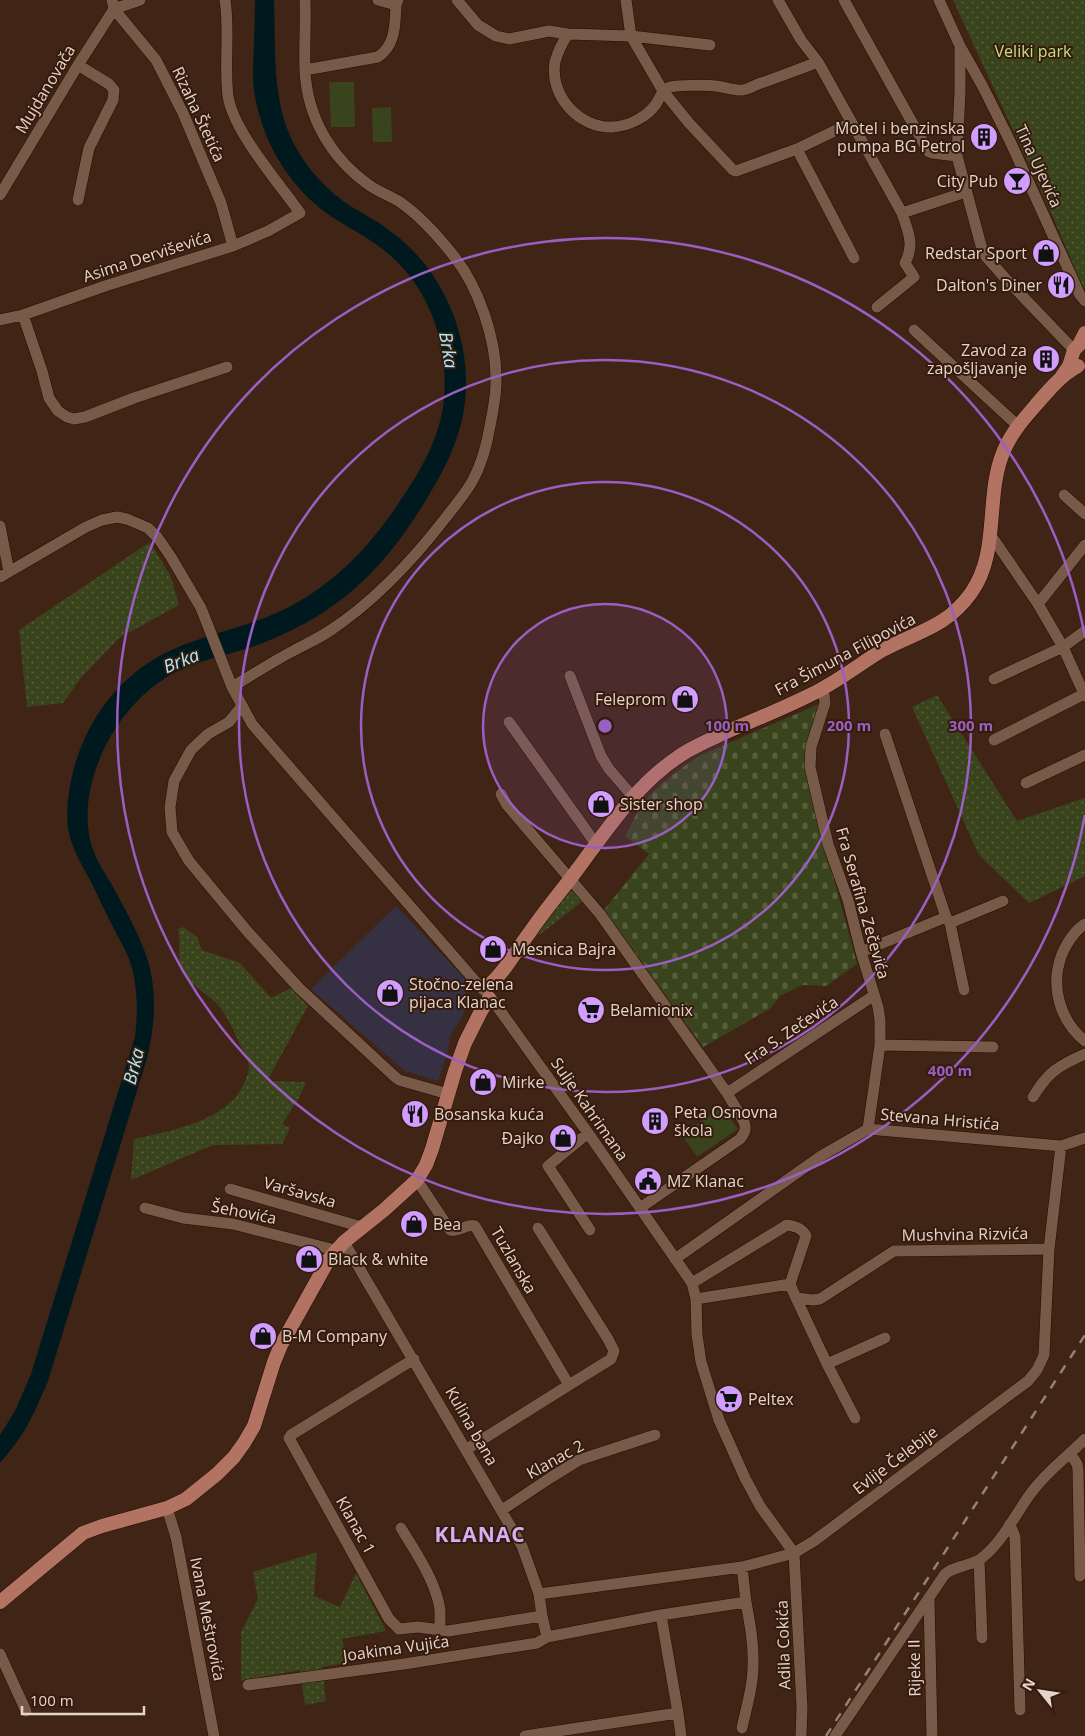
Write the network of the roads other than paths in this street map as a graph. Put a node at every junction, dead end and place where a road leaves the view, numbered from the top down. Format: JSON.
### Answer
{"nodes":[{"id":1,"x":140,"y":0,"type":"edge"},
{"id":2,"x":225,"y":0,"type":"edge"},
{"id":3,"x":305,"y":0,"type":"edge"},
{"id":4,"x":378,"y":0,"type":"edge"},
{"id":5,"x":457,"y":0,"type":"edge"},
{"id":6,"x":626,"y":0,"type":"edge"},
{"id":7,"x":778,"y":0,"type":"edge"},
{"id":8,"x":844,"y":0,"type":"edge"},
{"id":9,"x":940,"y":0,"type":"edge"},
{"id":10,"x":397,"y":2,"type":"edge"},
{"id":11,"x":113,"y":4,"type":"edge"},
{"id":12,"x":568,"y":34,"type":"junction"},
{"id":13,"x":631,"y":36,"type":"junction"},
{"id":14,"x":710,"y":45,"type":"dead end"},
{"id":15,"x":960,"y":46,"type":"junction"},
{"id":16,"x":818,"y":62,"type":"junction"},
{"id":17,"x":78,"y":65,"type":"junction"},
{"id":18,"x":305,"y":70,"type":"junction"},
{"id":19,"x":983,"y":87,"type":"junction"},
{"id":20,"x":663,"y":91,"type":"junction"},
{"id":21,"x":960,"y":91,"type":"junction"},
{"id":22,"x":851,"y":123,"type":"junction"},
{"id":23,"x":797,"y":149,"type":"junction"},
{"id":24,"x":957,"y":156,"type":"junction"},
{"id":25,"x":966,"y":192,"type":"junction"},
{"id":26,"x":0,"y":195,"type":"edge"},
{"id":27,"x":78,"y":200,"type":"dead end"},
{"id":28,"x":902,"y":213,"type":"junction"},
{"id":29,"x":233,"y":246,"type":"junction"},
{"id":30,"x":854,"y":258,"type":"dead end"},
{"id":31,"x":1085,"y":300,"type":"edge"},
{"id":32,"x":877,"y":307,"type":"dead end"},
{"id":33,"x":23,"y":315,"type":"junction"},
{"id":34,"x":0,"y":320,"type":"edge"},
{"id":35,"x":914,"y":330,"type":"dead end"},
{"id":36,"x":1080,"y":352,"type":"edge"},
{"id":37,"x":227,"y":367,"type":"dead end"},
{"id":38,"x":1018,"y":426,"type":"junction"},
{"id":39,"x":1064,"y":495,"type":"dead end"},
{"id":40,"x":1085,"y":514,"type":"edge"},
{"id":41,"x":0,"y":526,"type":"edge"},
{"id":42,"x":990,"y":534,"type":"junction"},
{"id":43,"x":1085,"y":545,"type":"edge"},
{"id":44,"x":4,"y":575,"type":"edge"},
{"id":45,"x":1038,"y":604,"type":"junction"},
{"id":46,"x":1085,"y":631,"type":"edge"},
{"id":47,"x":1063,"y":646,"type":"junction"},
{"id":48,"x":570,"y":676,"type":"dead end"},
{"id":49,"x":994,"y":679,"type":"dead end"},
{"id":50,"x":231,"y":683,"type":"junction"},
{"id":51,"x":822,"y":689,"type":"junction"},
{"id":52,"x":1084,"y":695,"type":"edge"},
{"id":53,"x":242,"y":706,"type":"junction"},
{"id":54,"x":508,"y":722,"type":"dead end"},
{"id":55,"x":885,"y":734,"type":"dead end"},
{"id":56,"x":994,"y":740,"type":"dead end"},
{"id":57,"x":1085,"y":754,"type":"edge"},
{"id":58,"x":1026,"y":783,"type":"dead end"},
{"id":59,"x":501,"y":794,"type":"dead end"},
{"id":60,"x":634,"y":798,"type":"junction"},
{"id":61,"x":596,"y":844,"type":"junction"},
{"id":62,"x":571,"y":878,"type":"junction"},
{"id":63,"x":1003,"y":901,"type":"dead end"},
{"id":64,"x":948,"y":920,"type":"junction"},
{"id":65,"x":1085,"y":924,"type":"edge"},
{"id":66,"x":861,"y":952,"type":"junction"},
{"id":67,"x":964,"y":990,"type":"dead end"},
{"id":68,"x":490,"y":994,"type":"junction"},
{"id":69,"x":873,"y":996,"type":"junction"},
{"id":70,"x":1085,"y":1041,"type":"edge"},
{"id":71,"x":880,"y":1045,"type":"junction"},
{"id":72,"x":993,"y":1047,"type":"dead end"},
{"id":73,"x":1085,"y":1054,"type":"edge"},
{"id":74,"x":727,"y":1092,"type":"junction"},
{"id":75,"x":448,"y":1094,"type":"junction"},
{"id":76,"x":1033,"y":1097,"type":"dead end"},
{"id":77,"x":868,"y":1129,"type":"junction"},
{"id":78,"x":588,"y":1133,"type":"junction"},
{"id":79,"x":1085,"y":1138,"type":"edge"},
{"id":80,"x":1061,"y":1146,"type":"junction"},
{"id":81,"x":417,"y":1180,"type":"junction"},
{"id":82,"x":230,"y":1189,"type":"dead end"},
{"id":83,"x":145,"y":1208,"type":"dead end"},
{"id":84,"x":640,"y":1208,"type":"junction"},
{"id":85,"x":362,"y":1227,"type":"junction"},
{"id":86,"x":538,"y":1228,"type":"dead end"},
{"id":87,"x":590,"y":1230,"type":"dead end"},
{"id":88,"x":340,"y":1246,"type":"junction"},
{"id":89,"x":1049,"y":1249,"type":"junction"},
{"id":90,"x":675,"y":1259,"type":"junction"},
{"id":91,"x":692,"y":1283,"type":"junction"},
{"id":92,"x":790,"y":1284,"type":"junction"},
{"id":93,"x":796,"y":1298,"type":"junction"},
{"id":94,"x":696,"y":1299,"type":"junction"},
{"id":95,"x":885,"y":1338,"type":"dead end"},
{"id":96,"x":414,"y":1359,"type":"junction"},
{"id":97,"x":827,"y":1364,"type":"junction"},
{"id":98,"x":569,"y":1385,"type":"junction"},
{"id":99,"x":855,"y":1418,"type":"dead end"},
{"id":100,"x":655,"y":1434,"type":"dead end"},
{"id":101,"x":1085,"y":1439,"type":"edge"},
{"id":102,"x":467,"y":1449,"type":"junction"},
{"id":103,"x":1070,"y":1453,"type":"junction"},
{"id":104,"x":167,"y":1508,"type":"junction"},
{"id":105,"x":502,"y":1510,"type":"junction"},
{"id":106,"x":1010,"y":1524,"type":"junction"},
{"id":107,"x":401,"y":1528,"type":"dead end"},
{"id":108,"x":794,"y":1553,"type":"junction"},
{"id":109,"x":979,"y":1561,"type":"junction"},
{"id":110,"x":742,"y":1567,"type":"junction"},
{"id":111,"x":1080,"y":1576,"type":"dead end"},
{"id":112,"x":539,"y":1594,"type":"junction"},
{"id":113,"x":929,"y":1598,"type":"junction"},
{"id":114,"x":0,"y":1602,"type":"edge"},
{"id":115,"x":746,"y":1602,"type":"junction"},
{"id":116,"x":661,"y":1615,"type":"junction"},
{"id":117,"x":542,"y":1616,"type":"junction"},
{"id":118,"x":440,"y":1630,"type":"junction"},
{"id":119,"x":547,"y":1637,"type":"junction"},
{"id":120,"x":982,"y":1638,"type":"dead end"},
{"id":121,"x":0,"y":1654,"type":"edge"},
{"id":122,"x":248,"y":1685,"type":"dead end"},
{"id":123,"x":26,"y":1710,"type":"dead end"},
{"id":124,"x":1020,"y":1710,"type":"dead end"},
{"id":125,"x":678,"y":1713,"type":"junction"},
{"id":126,"x":742,"y":1728,"type":"dead end"},
{"id":127,"x":214,"y":1736,"type":"edge"},
{"id":128,"x":525,"y":1736,"type":"edge"},
{"id":129,"x":680,"y":1736,"type":"edge"},
{"id":130,"x":801,"y":1736,"type":"edge"},
{"id":131,"x":835,"y":1736,"type":"edge"},
{"id":132,"x":932,"y":1736,"type":"edge"}],
"edges":[{"from":1,"to":11,"type":"street"},
{"from":2,"to":29,"type":"street","name":"Asima Derviševića"},
{"from":3,"to":18,"type":"street"},
{"from":4,"to":10,"type":"street"},
{"from":5,"to":12,"type":"street"},
{"from":6,"to":13,"type":"street"},
{"from":7,"to":16,"type":"street"},
{"from":8,"to":24,"type":"street"},
{"from":9,"to":15,"type":"street","name":"Tina Ujevića"},
{"from":10,"to":18,"type":"street"},
{"from":11,"to":17,"type":"street","name":"Mujdanovača"},
{"from":11,"to":29,"type":"street","name":"Rizaha Štetića"},
{"from":12,"to":13,"type":"street"},
{"from":12,"to":20,"type":"street"},
{"from":13,"to":14,"type":"street"},
{"from":13,"to":20,"type":"street"},
{"from":15,"to":19,"type":"street","name":"Tina Ujevića"},
{"from":15,"to":21,"type":"street","name":"Tina Ujevića"},
{"from":16,"to":20,"type":"street"},
{"from":16,"to":22,"type":"street"},
{"from":17,"to":26,"type":"street","name":"Mujdanovača"},
{"from":17,"to":27,"type":"street"},
{"from":18,"to":50,"type":"street"},
{"from":19,"to":21,"type":"street"},
{"from":19,"to":31,"type":"street","name":"Tina Ujevića"},
{"from":20,"to":23,"type":"street"},
{"from":21,"to":24,"type":"street","name":"Tina Ujevića"},
{"from":22,"to":23,"type":"street"},
{"from":22,"to":28,"type":"street"},
{"from":23,"to":30,"type":"street"},
{"from":24,"to":25,"type":"street","name":"Tina Ujevića"},
{"from":25,"to":28,"type":"street"},
{"from":25,"to":36,"type":"street","name":"Tina Ujevića"},
{"from":28,"to":32,"type":"street"},
{"from":29,"to":33,"type":"street","name":"Asima Derviševića"},
{"from":33,"to":34,"type":"street","name":"Asima Derviševića"},
{"from":33,"to":37,"type":"street"},
{"from":35,"to":38,"type":"street"},
{"from":36,"to":38,"type":"main road","name":"Fra Šimuna Filipovića"},
{"from":38,"to":42,"type":"main road","name":"Fra Šimuna Filipovića"},
{"from":39,"to":40,"type":"street"},
{"from":41,"to":44,"type":"street"},
{"from":42,"to":45,"type":"street"},
{"from":42,"to":51,"type":"main road","name":"Fra Šimuna Filipovića"},
{"from":43,"to":45,"type":"street"},
{"from":44,"to":50,"type":"street","name":"Sulje Kahrimana"},
{"from":45,"to":47,"type":"street"},
{"from":46,"to":47,"type":"street"},
{"from":47,"to":49,"type":"street"},
{"from":47,"to":52,"type":"street"},
{"from":48,"to":60,"type":"street"},
{"from":50,"to":53,"type":"street","name":"Sulje Kahrimana"},
{"from":51,"to":60,"type":"main road","name":"Fra Šimuna Filipovića"},
{"from":51,"to":66,"type":"street","name":"Fra Serafina Zečevića"},
{"from":52,"to":56,"type":"street"},
{"from":53,"to":68,"type":"street","name":"Sulje Kahrimana"},
{"from":53,"to":75,"type":"street"},
{"from":54,"to":61,"type":"street"},
{"from":55,"to":64,"type":"street"},
{"from":57,"to":58,"type":"street"},
{"from":59,"to":62,"type":"street"},
{"from":60,"to":61,"type":"main road","name":"Fra Šimuna Filipovića"},
{"from":61,"to":62,"type":"main road","name":"Fra Šimuna Filipovića"},
{"from":62,"to":68,"type":"main road","name":"Fra Šimuna Filipovića"},
{"from":62,"to":74,"type":"street"},
{"from":63,"to":64,"type":"street"},
{"from":64,"to":66,"type":"street"},
{"from":64,"to":67,"type":"street"},
{"from":65,"to":70,"type":"street"},
{"from":66,"to":69,"type":"street","name":"Fra Serafina Zečevića"},
{"from":68,"to":75,"type":"main road","name":"Fra Šimuna Filipovića"},
{"from":68,"to":78,"type":"street","name":"Sulje Kahrimana"},
{"from":69,"to":71,"type":"street","name":"Fra Serafina Zečevića"},
{"from":69,"to":74,"type":"street","name":"Fra S. Zečevića"},
{"from":71,"to":72,"type":"street"},
{"from":71,"to":77,"type":"street","name":"Fra Serafina Zečevića"},
{"from":73,"to":76,"type":"street"},
{"from":74,"to":84,"type":"street"},
{"from":75,"to":81,"type":"main road","name":"Fra Šimuna Filipovića"},
{"from":77,"to":80,"type":"street","name":"Stevana Hristića"},
{"from":77,"to":90,"type":"street","name":"Stevana Hristića"},
{"from":78,"to":84,"type":"street","name":"Sulje Kahrimana"},
{"from":78,"to":87,"type":"street"},
{"from":79,"to":80,"type":"street"},
{"from":80,"to":89,"type":"street","name":"Evlije Čelebije"},
{"from":81,"to":85,"type":"main road"},
{"from":81,"to":98,"type":"street","name":"Tuzlanska"},
{"from":82,"to":85,"type":"street","name":"Varšavska"},
{"from":83,"to":88,"type":"street","name":"Šehovića"},
{"from":84,"to":90,"type":"street","name":"Sulje Kahrimana"},
{"from":85,"to":88,"type":"main road"},
{"from":86,"to":98,"type":"street"},
{"from":88,"to":96,"type":"street","name":"Kulina bana"},
{"from":88,"to":104,"type":"main road"},
{"from":89,"to":93,"type":"street","name":"Mushvina Rizvića"},
{"from":89,"to":108,"type":"street","name":"Evlije Čelebije"},
{"from":90,"to":91,"type":"street","name":"Sulje Kahrimana"},
{"from":91,"to":92,"type":"street"},
{"from":91,"to":94,"type":"street","name":"Sulje Kahrimana"},
{"from":92,"to":93,"type":"street"},
{"from":92,"to":94,"type":"street"},
{"from":93,"to":97,"type":"street"},
{"from":94,"to":108,"type":"street","name":"Sulje Kahrimana"},
{"from":95,"to":97,"type":"street"},
{"from":96,"to":102,"type":"street","name":"Kulina bana"},
{"from":96,"to":118,"type":"street","name":"Klanac 1"},
{"from":97,"to":99,"type":"street"},
{"from":98,"to":102,"type":"street"},
{"from":100,"to":105,"type":"street","name":"Klanac 2"},
{"from":101,"to":103,"type":"street"},
{"from":102,"to":105,"type":"street","name":"Kulina bana"},
{"from":103,"to":106,"type":"street"},
{"from":103,"to":111,"type":"street"},
{"from":104,"to":114,"type":"main road"},
{"from":104,"to":127,"type":"street","name":"Ivana Meštrovića"},
{"from":105,"to":112,"type":"street","name":"Kulina bana"},
{"from":106,"to":109,"type":"street"},
{"from":106,"to":124,"type":"street"},
{"from":107,"to":118,"type":"street"},
{"from":108,"to":110,"type":"street","name":"Evlije Čelebije"},
{"from":108,"to":130,"type":"street","name":"Adila Cokića"},
{"from":109,"to":113,"type":"street"},
{"from":109,"to":120,"type":"street"},
{"from":110,"to":112,"type":"street","name":"Evlije Čelebije"},
{"from":110,"to":115,"type":"street"},
{"from":112,"to":117,"type":"street","name":"Kulina bana"},
{"from":113,"to":131,"type":"street"},
{"from":113,"to":132,"type":"street","name":"Rijeke II"},
{"from":115,"to":116,"type":"street","name":"Joakima Vujića"},
{"from":115,"to":126,"type":"street"},
{"from":116,"to":119,"type":"street","name":"Joakima Vujića"},
{"from":116,"to":125,"type":"street"},
{"from":117,"to":118,"type":"street","name":"Klanac 1"},
{"from":117,"to":119,"type":"street","name":"Kulina bana"},
{"from":119,"to":122,"type":"street","name":"Joakima Vujića"},
{"from":121,"to":123,"type":"street"},
{"from":125,"to":128,"type":"street"},
{"from":125,"to":129,"type":"street"}]}
